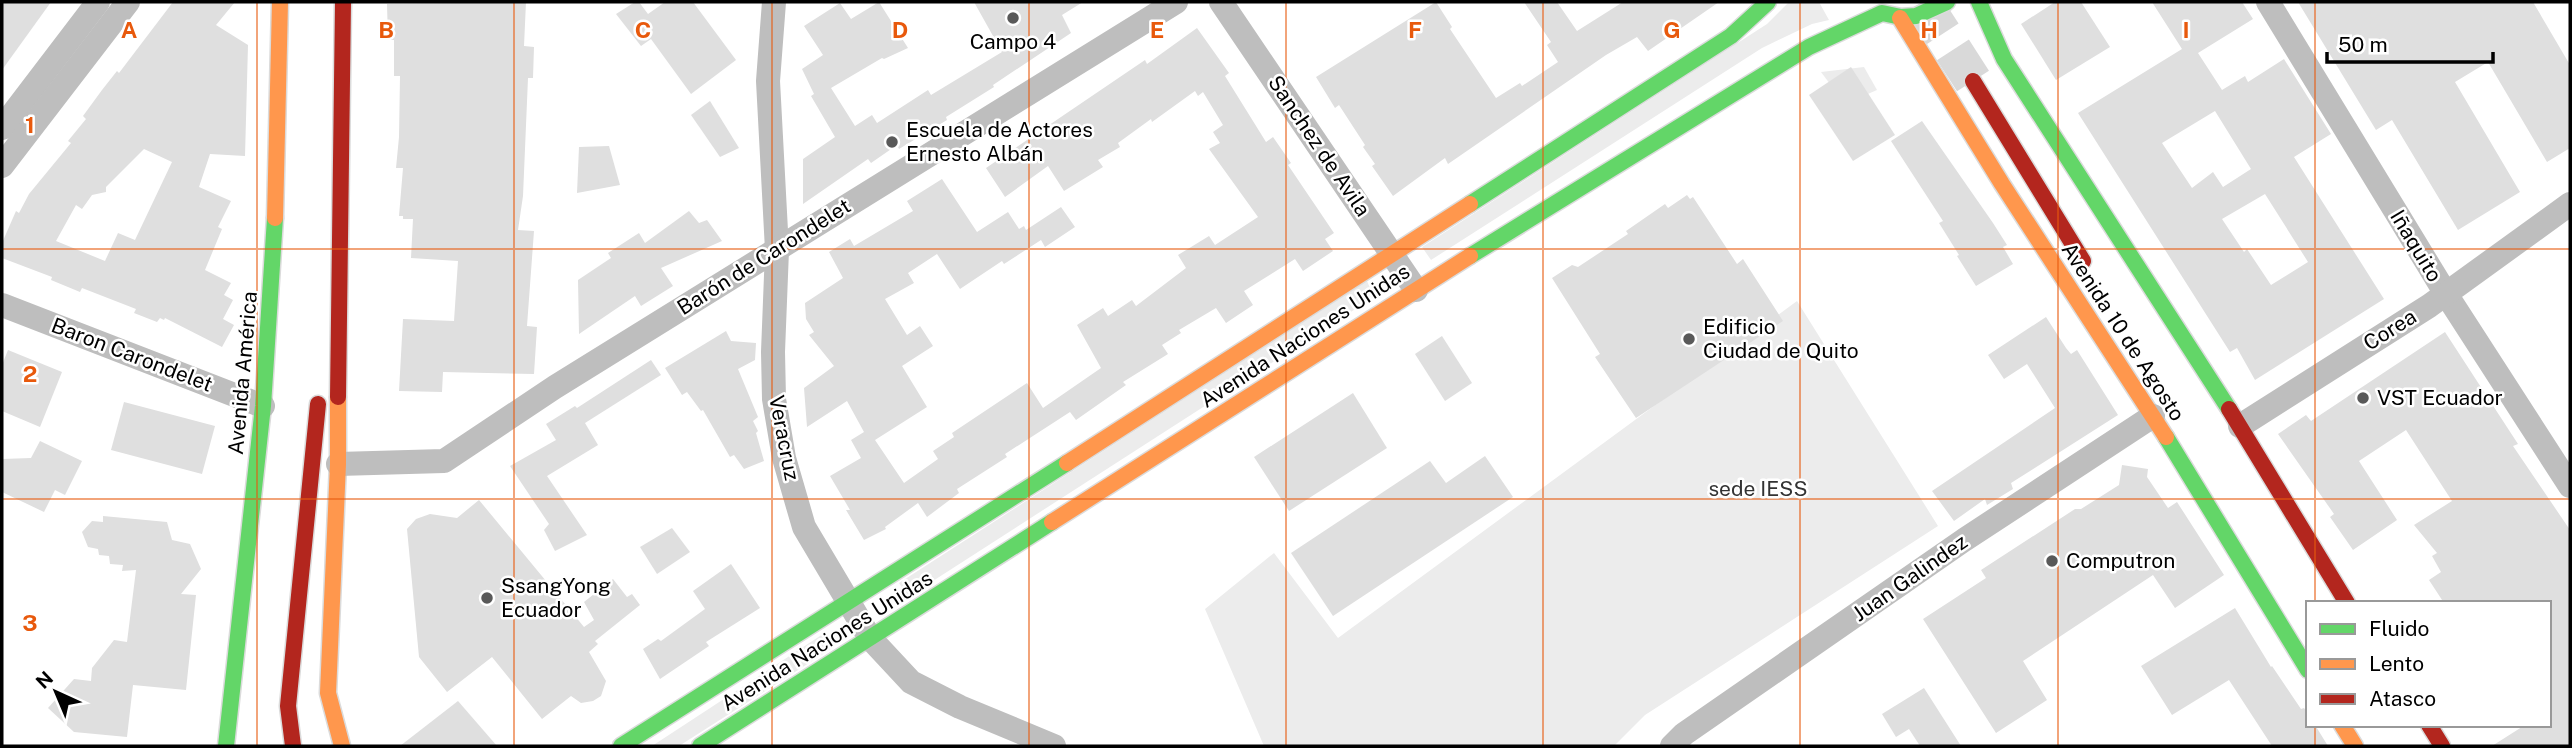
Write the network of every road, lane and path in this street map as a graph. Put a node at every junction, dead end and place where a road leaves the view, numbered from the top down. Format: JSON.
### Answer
{"nodes":[{"id":1,"x":280,"y":2,"type":"edge"},
{"id":2,"x":343,"y":2,"type":"edge"},
{"id":3,"x":774,"y":2,"type":"edge"},
{"id":4,"x":1176,"y":2,"type":"edge"},
{"id":5,"x":1221,"y":2,"type":"edge"},
{"id":6,"x":1768,"y":2,"type":"edge"},
{"id":7,"x":1947,"y":2,"type":"edge"},
{"id":8,"x":1979,"y":2,"type":"edge"},
{"id":9,"x":2268,"y":2,"type":"edge"},
{"id":10,"x":115,"y":4,"type":"edge"},
{"id":11,"x":1878,"y":7,"type":"edge"},
{"id":12,"x":1900,"y":18,"type":"junction"},
{"id":13,"x":1973,"y":81,"type":"tunnel mouth"},
{"id":14,"x":2,"y":128,"type":"edge"},
{"id":15,"x":2,"y":166,"type":"edge"},
{"id":16,"x":2570,"y":204,"type":"edge"},
{"id":17,"x":339,"y":232,"type":"junction"},
{"id":18,"x":275,"y":237,"type":"junction"},
{"id":19,"x":777,"y":250,"type":"junction"},
{"id":20,"x":1391,"y":253,"type":"junction"},
{"id":21,"x":2095,"y":280,"type":"dead end"},
{"id":22,"x":1416,"y":290,"type":"junction"},
{"id":23,"x":2445,"y":294,"type":"junction"},
{"id":24,"x":2,"y":305,"type":"edge"},
{"id":25,"x":282,"y":359,"type":"dead end"},
{"id":26,"x":262,"y":405,"type":"junction"},
{"id":27,"x":2153,"y":416,"type":"junction"},
{"id":28,"x":2240,"y":426,"type":"junction"},
{"id":29,"x":338,"y":464,"type":"junction"},
{"id":30,"x":2205,"y":470,"type":"dead end"},
{"id":31,"x":2248,"y":471,"type":"dead end"},
{"id":32,"x":2570,"y":486,"type":"edge"},
{"id":33,"x":2343,"y":596,"type":"edge"},
{"id":34,"x":848,"y":604,"type":"junction"},
{"id":35,"x":2283,"y":631,"type":"junction"},
{"id":36,"x":870,"y":638,"type":"junction"},
{"id":37,"x":2306,"y":667,"type":"edge"},
{"id":38,"x":2343,"y":727,"type":"edge"},
{"id":39,"x":2430,"y":727,"type":"edge"},
{"id":40,"x":226,"y":746,"type":"edge"},
{"id":41,"x":293,"y":746,"type":"edge"},
{"id":42,"x":342,"y":746,"type":"edge"},
{"id":43,"x":621,"y":746,"type":"edge"},
{"id":44,"x":700,"y":746,"type":"edge"},
{"id":45,"x":1054,"y":746,"type":"edge"},
{"id":46,"x":1672,"y":746,"type":"edge"},
{"id":47,"x":2355,"y":746,"type":"edge"},
{"id":48,"x":2442,"y":746,"type":"edge"}],
"edges":[{"from":1,"to":18,"type":"main road","name":"Avenida América"},
{"from":2,"to":17,"type":"main road"},
{"from":3,"to":19,"type":"street","name":"Veracruz"},
{"from":4,"to":19,"type":"street","name":"Barón de Carondelet"},
{"from":5,"to":20,"type":"street","name":"Sanchez de Avila"},
{"from":6,"to":20,"type":"main road","name":"Avenida Naciones Unidas"},
{"from":7,"to":12,"type":"main road","name":"Avenida Naciones Unidas"},
{"from":8,"to":28,"type":"main road"},
{"from":9,"to":23,"type":"street","name":"Iñaquito"},
{"from":10,"to":14,"type":"street"},
{"from":10,"to":15,"type":"street"},
{"from":11,"to":12,"type":"main road","name":"Avenida Naciones Unidas"},
{"from":11,"to":22,"type":"main road","name":"Avenida Naciones Unidas"},
{"from":12,"to":27,"type":"main road","name":"Avenida 10 de Agosto"},
{"from":13,"to":21,"type":"main road"},
{"from":16,"to":23,"type":"street","name":"Corea"},
{"from":17,"to":29,"type":"main road"},
{"from":17,"to":41,"type":"main road"},
{"from":18,"to":25,"type":"main road"},
{"from":18,"to":26,"type":"main road","name":"Avenida América"},
{"from":19,"to":29,"type":"street","name":"Barón de Carondelet"},
{"from":19,"to":34,"type":"street","name":"Veracruz"},
{"from":20,"to":22,"type":"street","name":"Sanchez de Avila"},
{"from":20,"to":34,"type":"main road","name":"Avenida Naciones Unidas"},
{"from":22,"to":36,"type":"main road","name":"Avenida Naciones Unidas"},
{"from":23,"to":28,"type":"street","name":"Corea"},
{"from":23,"to":32,"type":"street","name":"Iñaquito"},
{"from":24,"to":26,"type":"street","name":"Baron Carondelet"},
{"from":26,"to":40,"type":"main road","name":"Avenida América"},
{"from":27,"to":35,"type":"main road","name":"Avenida 10 de Agosto"},
{"from":27,"to":46,"type":"street","name":"Juan Galindez"},
{"from":28,"to":33,"type":"main road"},
{"from":29,"to":42,"type":"main road"},
{"from":30,"to":35,"type":"main road"},
{"from":31,"to":33,"type":"main road"},
{"from":34,"to":36,"type":"street","name":"Veracruz"},
{"from":34,"to":43,"type":"main road","name":"Avenida Naciones Unidas"},
{"from":35,"to":37,"type":"main road","name":"Avenida 10 de Agosto"},
{"from":36,"to":44,"type":"main road","name":"Avenida Naciones Unidas"},
{"from":36,"to":45,"type":"street","name":"Veracruz"},
{"from":38,"to":47,"type":"main road"},
{"from":39,"to":48,"type":"main road"}]}
